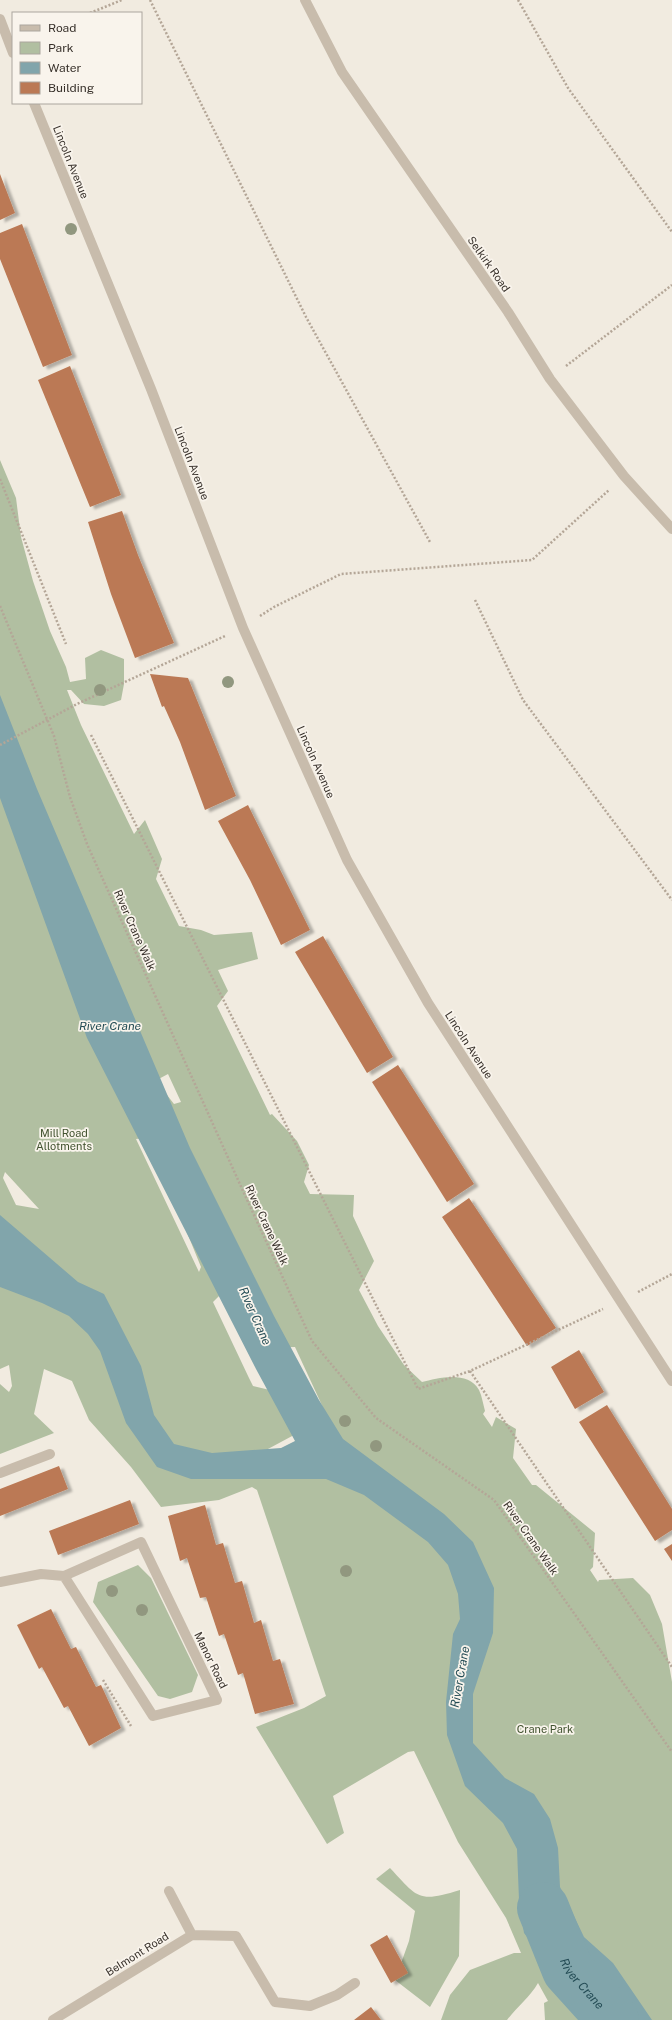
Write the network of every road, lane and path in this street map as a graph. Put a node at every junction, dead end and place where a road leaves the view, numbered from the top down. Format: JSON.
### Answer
{"nodes":[{"id":1,"x":122,"y":0,"type":"edge"},
{"id":2,"x":150,"y":0,"type":"edge"},
{"id":3,"x":305,"y":0,"type":"edge"},
{"id":4,"x":518,"y":0,"type":"edge"},
{"id":5,"x":92,"y":12,"type":"edge"},
{"id":6,"x":0,"y":19,"type":"edge"},
{"id":7,"x":12,"y":50,"type":"edge"},
{"id":8,"x":34,"y":104,"type":"edge"},
{"id":9,"x":672,"y":232,"type":"edge"},
{"id":10,"x":672,"y":285,"type":"edge"},
{"id":11,"x":550,"y":379,"type":"junction"},
{"id":12,"x":624,"y":476,"type":"junction"},
{"id":13,"x":0,"y":479,"type":"edge"},
{"id":14,"x":672,"y":529,"type":"edge"},
{"id":15,"x":430,"y":542,"type":"dead end"},
{"id":16,"x":475,"y":600,"type":"dead end"},
{"id":17,"x":0,"y":606,"type":"edge"},
{"id":18,"x":243,"y":628,"type":"junction"},
{"id":19,"x":66,"y":644,"type":"dead end"},
{"id":20,"x":46,"y":719,"type":"junction"},
{"id":21,"x":91,"y":734,"type":"dead end"},
{"id":22,"x":0,"y":745,"type":"edge"},
{"id":23,"x":672,"y":900,"type":"edge"},
{"id":24,"x":672,"y":1274,"type":"edge"},
{"id":25,"x":621,"y":1301,"type":"junction"},
{"id":26,"x":470,"y":1371,"type":"junction"},
{"id":27,"x":672,"y":1382,"type":"edge"},
{"id":28,"x":50,"y":1454,"type":"dead end"},
{"id":29,"x":0,"y":1473,"type":"edge"},
{"id":30,"x":64,"y":1576,"type":"junction"},
{"id":31,"x":0,"y":1582,"type":"edge"},
{"id":32,"x":672,"y":1668,"type":"edge"},
{"id":33,"x":100,"y":1674,"type":"dead end"},
{"id":34,"x":131,"y":1726,"type":"dead end"},
{"id":35,"x":672,"y":1752,"type":"edge"},
{"id":36,"x":169,"y":1892,"type":"dead end"},
{"id":37,"x":192,"y":1935,"type":"junction"},
{"id":38,"x":355,"y":1983,"type":"dead end"},
{"id":39,"x":53,"y":2020,"type":"edge"}],
"edges":[{"from":1,"to":5,"type":"path"},
{"from":2,"to":15,"type":"path"},
{"from":3,"to":11,"type":"street","name":"Selkirk Road"},
{"from":4,"to":9,"type":"path"},
{"from":6,"to":7,"type":"street"},
{"from":8,"to":18,"type":"street","name":"Lincoln Avenue"},
{"from":10,"to":11,"type":"path"},
{"from":11,"to":12,"type":"street","name":"Selkirk Road"},
{"from":12,"to":14,"type":"street","name":"Selkirk Road"},
{"from":12,"to":18,"type":"path"},
{"from":13,"to":19,"type":"path"},
{"from":16,"to":23,"type":"path"},
{"from":17,"to":20,"type":"path","name":"River Crane Walk"},
{"from":18,"to":20,"type":"path"},
{"from":18,"to":25,"type":"street","name":"Lincoln Avenue"},
{"from":20,"to":22,"type":"path"},
{"from":20,"to":35,"type":"path","name":"River Crane Walk"},
{"from":21,"to":26,"type":"path"},
{"from":24,"to":25,"type":"path"},
{"from":25,"to":26,"type":"path"},
{"from":25,"to":27,"type":"street","name":"Lincoln Avenue"},
{"from":26,"to":32,"type":"path"},
{"from":28,"to":29,"type":"street"},
{"from":30,"to":30,"type":"street","name":"Manor Road"},
{"from":30,"to":31,"type":"street","name":"Manor Road"},
{"from":33,"to":34,"type":"path"},
{"from":36,"to":37,"type":"street"},
{"from":37,"to":38,"type":"street"},
{"from":37,"to":39,"type":"street","name":"Belmont Road"}]}
